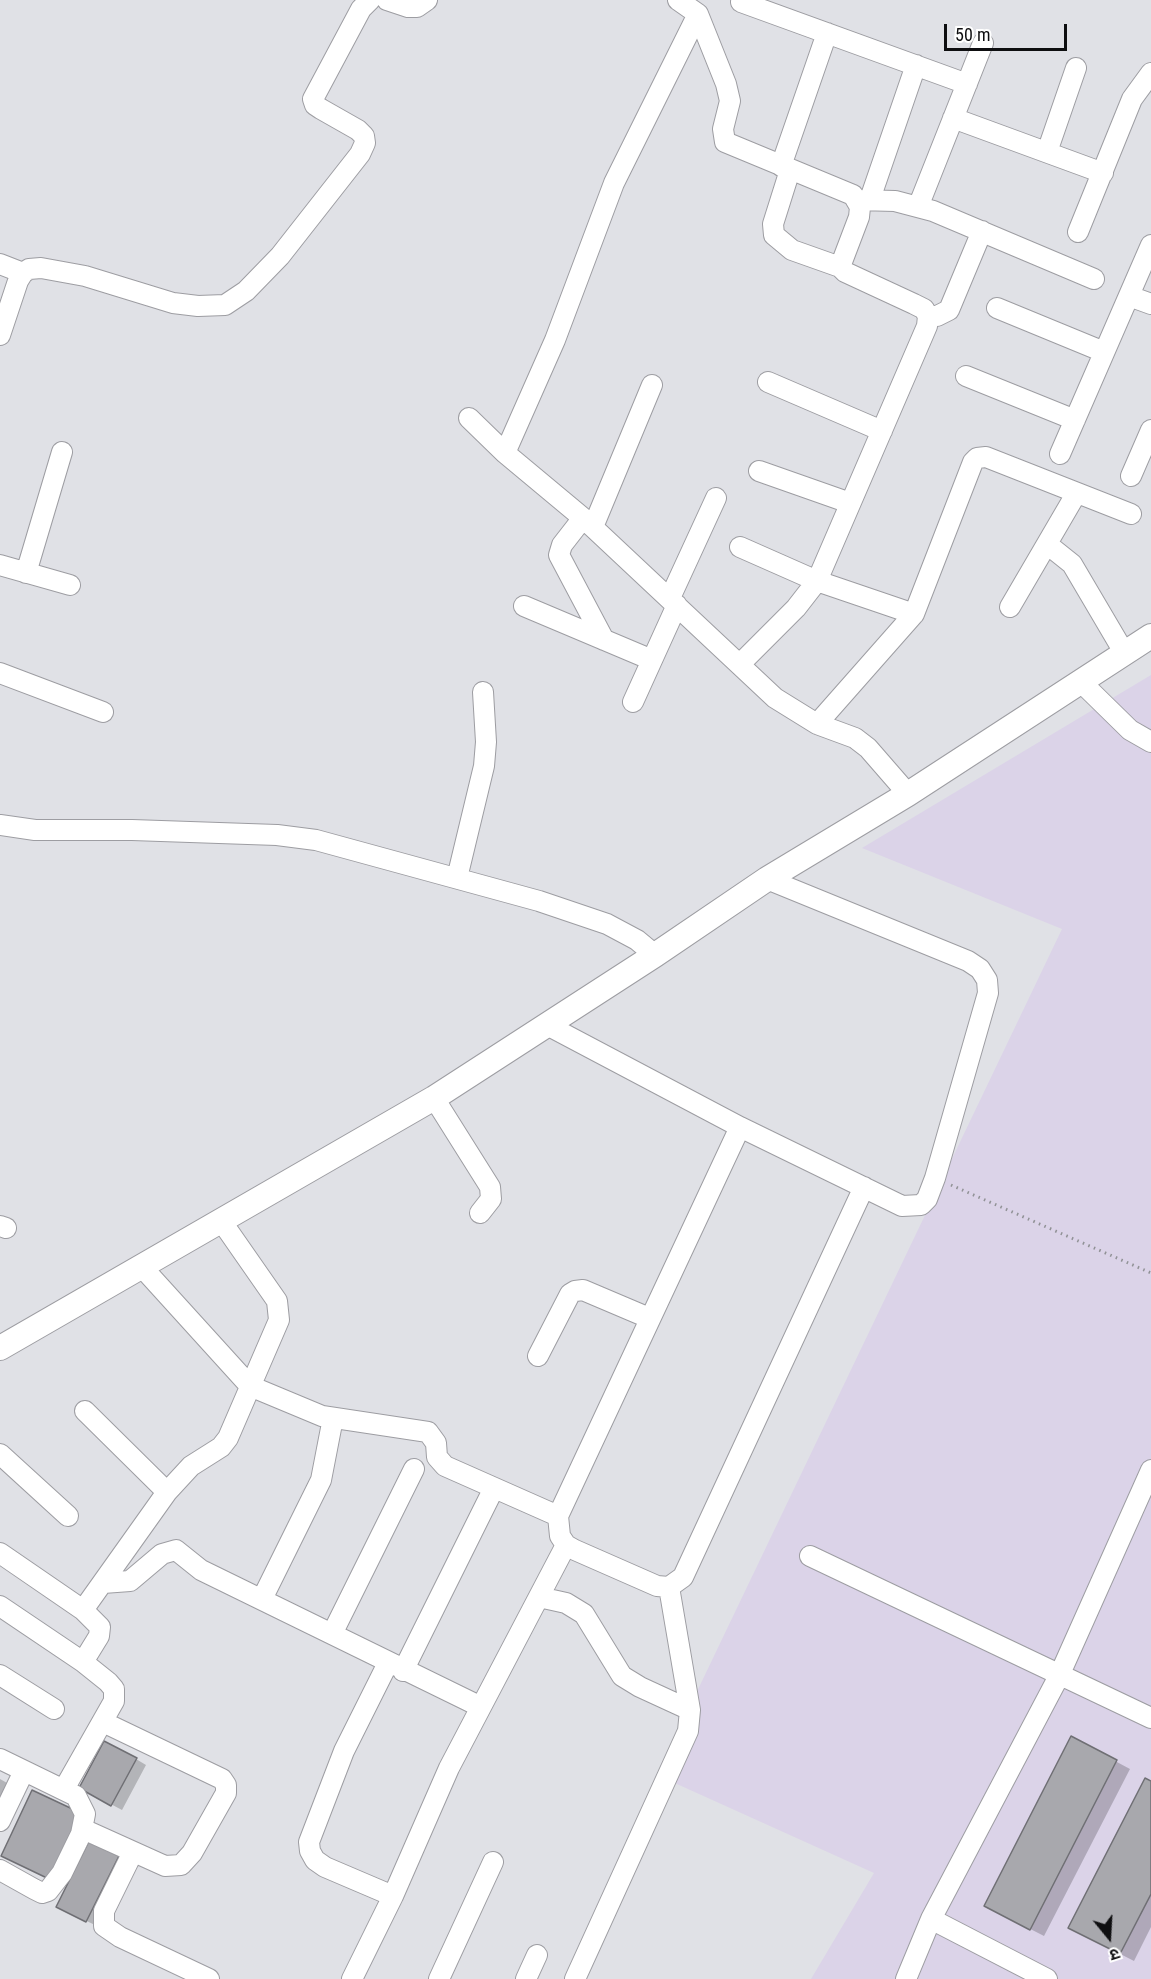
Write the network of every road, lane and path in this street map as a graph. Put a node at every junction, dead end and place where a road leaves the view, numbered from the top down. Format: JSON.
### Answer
{"nodes":[{"id":1,"x":370,"y":0,"type":"edge"},
{"id":2,"x":387,"y":0,"type":"edge"},
{"id":3,"x":427,"y":0,"type":"edge"},
{"id":4,"x":678,"y":0,"type":"edge"},
{"id":5,"x":741,"y":2,"type":"dead end"},
{"id":6,"x":698,"y":14,"type":"junction"},
{"id":7,"x":826,"y":33,"type":"junction"},
{"id":8,"x":983,"y":43,"type":"dead end"},
{"id":9,"x":916,"y":65,"type":"junction"},
{"id":10,"x":1076,"y":68,"type":"dead end"},
{"id":11,"x":1151,"y":73,"type":"edge"},
{"id":12,"x":967,"y":84,"type":"junction"},
{"id":13,"x":953,"y":118,"type":"junction"},
{"id":14,"x":1047,"y":152,"type":"junction"},
{"id":15,"x":786,"y":168,"type":"junction"},
{"id":16,"x":1103,"y":173,"type":"junction"},
{"id":17,"x":864,"y":200,"type":"junction"},
{"id":18,"x":918,"y":207,"type":"junction"},
{"id":19,"x":982,"y":231,"type":"junction"},
{"id":20,"x":1078,"y":232,"type":"dead end"},
{"id":21,"x":1151,"y":245,"type":"edge"},
{"id":22,"x":0,"y":264,"type":"edge"},
{"id":23,"x":840,"y":267,"type":"junction"},
{"id":24,"x":22,"y":273,"type":"junction"},
{"id":25,"x":1094,"y":279,"type":"dead end"},
{"id":26,"x":1129,"y":296,"type":"junction"},
{"id":27,"x":1151,"y":304,"type":"edge"},
{"id":28,"x":997,"y":308,"type":"dead end"},
{"id":29,"x":928,"y":316,"type":"junction"},
{"id":30,"x":0,"y":335,"type":"edge"},
{"id":31,"x":1104,"y":352,"type":"junction"},
{"id":32,"x":966,"y":376,"type":"dead end"},
{"id":33,"x":768,"y":382,"type":"dead end"},
{"id":34,"x":652,"y":385,"type":"dead end"},
{"id":35,"x":469,"y":418,"type":"dead end"},
{"id":36,"x":1075,"y":420,"type":"junction"},
{"id":37,"x":1151,"y":430,"type":"edge"},
{"id":38,"x":882,"y":431,"type":"junction"},
{"id":39,"x":62,"y":452,"type":"dead end"},
{"id":40,"x":505,"y":453,"type":"junction"},
{"id":41,"x":1060,"y":454,"type":"dead end"},
{"id":42,"x":759,"y":471,"type":"dead end"},
{"id":43,"x":1131,"y":476,"type":"dead end"},
{"id":44,"x":1076,"y":494,"type":"junction"},
{"id":45,"x":716,"y":498,"type":"dead end"},
{"id":46,"x":850,"y":503,"type":"junction"},
{"id":47,"x":1131,"y":514,"type":"dead end"},
{"id":48,"x":588,"y":523,"type":"junction"},
{"id":49,"x":1047,"y":544,"type":"junction"},
{"id":50,"x":740,"y":547,"type":"dead end"},
{"id":51,"x":0,"y":565,"type":"edge"},
{"id":52,"x":26,"y":573,"type":"junction"},
{"id":53,"x":818,"y":582,"type":"junction"},
{"id":54,"x":70,"y":585,"type":"dead end"},
{"id":55,"x":673,"y":602,"type":"junction"},
{"id":56,"x":524,"y":606,"type":"dead end"},
{"id":57,"x":1010,"y":607,"type":"dead end"},
{"id":58,"x":914,"y":614,"type":"junction"},
{"id":59,"x":1151,"y":636,"type":"edge"},
{"id":60,"x":604,"y":640,"type":"junction"},
{"id":61,"x":1125,"y":654,"type":"junction"},
{"id":62,"x":652,"y":660,"type":"junction"},
{"id":63,"x":740,"y":664,"type":"junction"},
{"id":64,"x":0,"y":673,"type":"edge"},
{"id":65,"x":1080,"y":681,"type":"junction"},
{"id":66,"x":483,"y":692,"type":"dead end"},
{"id":67,"x":633,"y":702,"type":"dead end"},
{"id":68,"x":103,"y":712,"type":"dead end"},
{"id":69,"x":817,"y":723,"type":"junction"},
{"id":70,"x":1151,"y":742,"type":"edge"},
{"id":71,"x":908,"y":794,"type":"junction"},
{"id":72,"x":0,"y":825,"type":"edge"},
{"id":73,"x":457,"y":878,"type":"junction"},
{"id":74,"x":767,"y":879,"type":"junction"},
{"id":75,"x":655,"y":956,"type":"junction"},
{"id":76,"x":547,"y":1025,"type":"junction"},
{"id":77,"x":434,"y":1098,"type":"junction"},
{"id":78,"x":740,"y":1127,"type":"junction"},
{"id":79,"x":935,"y":1178,"type":"junction"},
{"id":80,"x":864,"y":1187,"type":"junction"},
{"id":81,"x":480,"y":1213,"type":"dead end"},
{"id":82,"x":222,"y":1222,"type":"junction"},
{"id":83,"x":142,"y":1267,"type":"junction"},
{"id":84,"x":1151,"y":1273,"type":"edge"},
{"id":85,"x":649,"y":1318,"type":"junction"},
{"id":86,"x":0,"y":1348,"type":"edge"},
{"id":87,"x":538,"y":1356,"type":"dead end"},
{"id":88,"x":250,"y":1386,"type":"junction"},
{"id":89,"x":85,"y":1411,"type":"dead end"},
{"id":90,"x":333,"y":1418,"type":"junction"},
{"id":91,"x":0,"y":1454,"type":"edge"},
{"id":92,"x":414,"y":1469,"type":"dead end"},
{"id":93,"x":1151,"y":1470,"type":"edge"},
{"id":94,"x":494,"y":1488,"type":"junction"},
{"id":95,"x":167,"y":1492,"type":"junction"},
{"id":96,"x":68,"y":1516,"type":"dead end"},
{"id":97,"x":558,"y":1516,"type":"junction"},
{"id":98,"x":566,"y":1545,"type":"junction"},
{"id":99,"x":0,"y":1553,"type":"edge"},
{"id":100,"x":810,"y":1556,"type":"dead end"},
{"id":101,"x":103,"y":1583,"type":"junction"},
{"id":102,"x":669,"y":1587,"type":"junction"},
{"id":103,"x":539,"y":1597,"type":"junction"},
{"id":104,"x":262,"y":1599,"type":"junction"},
{"id":105,"x":0,"y":1606,"type":"edge"},
{"id":106,"x":83,"y":1610,"type":"junction"},
{"id":107,"x":332,"y":1634,"type":"junction"},
{"id":108,"x":83,"y":1662,"type":"junction"},
{"id":109,"x":396,"y":1667,"type":"junction"},
{"id":110,"x":0,"y":1675,"type":"edge"},
{"id":111,"x":1059,"y":1676,"type":"junction"},
{"id":112,"x":481,"y":1707,"type":"junction"},
{"id":113,"x":54,"y":1709,"type":"dead end"},
{"id":114,"x":690,"y":1710,"type":"junction"},
{"id":115,"x":1151,"y":1718,"type":"edge"},
{"id":116,"x":103,"y":1722,"type":"junction"},
{"id":117,"x":0,"y":1759,"type":"edge"},
{"id":118,"x":24,"y":1771,"type":"junction"},
{"id":119,"x":64,"y":1789,"type":"junction"},
{"id":120,"x":0,"y":1821,"type":"edge"},
{"id":121,"x":83,"y":1829,"type":"junction"},
{"id":122,"x":133,"y":1852,"type":"junction"},
{"id":123,"x":493,"y":1862,"type":"dead end"},
{"id":124,"x":0,"y":1870,"type":"edge"},
{"id":125,"x":393,"y":1896,"type":"junction"},
{"id":126,"x":931,"y":1919,"type":"junction"},
{"id":127,"x":537,"y":1955,"type":"dead end"},
{"id":128,"x":209,"y":1979,"type":"edge"},
{"id":129,"x":352,"y":1979,"type":"edge"},
{"id":130,"x":439,"y":1979,"type":"edge"},
{"id":131,"x":526,"y":1979,"type":"edge"},
{"id":132,"x":575,"y":1979,"type":"edge"},
{"id":133,"x":906,"y":1979,"type":"edge"},
{"id":134,"x":1047,"y":1979,"type":"edge"}],
"edges":[{"from":1,"to":24,"type":"street"},
{"from":2,"to":3,"type":"street"},
{"from":4,"to":6,"type":"street"},
{"from":5,"to":7,"type":"street"},
{"from":6,"to":15,"type":"street"},
{"from":6,"to":40,"type":"street"},
{"from":7,"to":9,"type":"street"},
{"from":7,"to":15,"type":"street"},
{"from":8,"to":12,"type":"street"},
{"from":9,"to":12,"type":"street"},
{"from":9,"to":17,"type":"street"},
{"from":10,"to":14,"type":"street"},
{"from":11,"to":16,"type":"street"},
{"from":12,"to":13,"type":"street"},
{"from":13,"to":14,"type":"street"},
{"from":13,"to":18,"type":"street"},
{"from":14,"to":16,"type":"street"},
{"from":15,"to":17,"type":"street"},
{"from":15,"to":23,"type":"street"},
{"from":16,"to":20,"type":"street"},
{"from":17,"to":18,"type":"street"},
{"from":17,"to":23,"type":"street"},
{"from":18,"to":19,"type":"street"},
{"from":19,"to":25,"type":"street"},
{"from":19,"to":29,"type":"street"},
{"from":21,"to":26,"type":"street"},
{"from":22,"to":24,"type":"street"},
{"from":23,"to":29,"type":"street"},
{"from":24,"to":30,"type":"street"},
{"from":26,"to":27,"type":"street"},
{"from":26,"to":31,"type":"street"},
{"from":28,"to":31,"type":"street"},
{"from":29,"to":38,"type":"street"},
{"from":31,"to":36,"type":"street"},
{"from":32,"to":36,"type":"street"},
{"from":33,"to":38,"type":"street"},
{"from":34,"to":48,"type":"street"},
{"from":35,"to":40,"type":"street"},
{"from":36,"to":41,"type":"street"},
{"from":37,"to":43,"type":"street"},
{"from":38,"to":46,"type":"street"},
{"from":39,"to":52,"type":"street"},
{"from":40,"to":48,"type":"street"},
{"from":42,"to":46,"type":"street"},
{"from":44,"to":47,"type":"street"},
{"from":44,"to":49,"type":"street"},
{"from":44,"to":58,"type":"street"},
{"from":45,"to":55,"type":"street"},
{"from":46,"to":53,"type":"street"},
{"from":48,"to":55,"type":"street"},
{"from":48,"to":60,"type":"street"},
{"from":49,"to":57,"type":"street"},
{"from":49,"to":61,"type":"street"},
{"from":50,"to":53,"type":"street"},
{"from":51,"to":52,"type":"street"},
{"from":52,"to":54,"type":"street"},
{"from":53,"to":58,"type":"street"},
{"from":53,"to":63,"type":"street"},
{"from":55,"to":62,"type":"street"},
{"from":55,"to":63,"type":"street"},
{"from":56,"to":60,"type":"street"},
{"from":58,"to":69,"type":"street"},
{"from":59,"to":61,"type":"main road"},
{"from":60,"to":62,"type":"street"},
{"from":61,"to":65,"type":"main road"},
{"from":62,"to":67,"type":"street"},
{"from":63,"to":69,"type":"street"},
{"from":64,"to":68,"type":"street"},
{"from":65,"to":70,"type":"street"},
{"from":65,"to":71,"type":"main road"},
{"from":66,"to":73,"type":"street"},
{"from":69,"to":71,"type":"street"},
{"from":71,"to":74,"type":"main road"},
{"from":72,"to":73,"type":"street"},
{"from":73,"to":75,"type":"street"},
{"from":74,"to":75,"type":"main road"},
{"from":74,"to":79,"type":"street"},
{"from":75,"to":76,"type":"main road"},
{"from":76,"to":77,"type":"main road"},
{"from":76,"to":78,"type":"street"},
{"from":77,"to":81,"type":"street"},
{"from":77,"to":82,"type":"main road"},
{"from":78,"to":80,"type":"street"},
{"from":78,"to":85,"type":"street"},
{"from":79,"to":80,"type":"street"},
{"from":79,"to":84,"type":"path"},
{"from":80,"to":102,"type":"street"},
{"from":82,"to":83,"type":"main road"},
{"from":82,"to":88,"type":"street"},
{"from":83,"to":86,"type":"main road"},
{"from":83,"to":88,"type":"street"},
{"from":85,"to":87,"type":"street"},
{"from":85,"to":97,"type":"street"},
{"from":88,"to":90,"type":"street"},
{"from":88,"to":95,"type":"street"},
{"from":89,"to":95,"type":"street"},
{"from":90,"to":94,"type":"street"},
{"from":90,"to":104,"type":"street"},
{"from":91,"to":96,"type":"street"},
{"from":92,"to":107,"type":"street"},
{"from":93,"to":111,"type":"street"},
{"from":94,"to":97,"type":"street"},
{"from":94,"to":109,"type":"street"},
{"from":95,"to":101,"type":"street"},
{"from":97,"to":98,"type":"street"},
{"from":98,"to":102,"type":"street"},
{"from":98,"to":103,"type":"street"},
{"from":99,"to":106,"type":"street"},
{"from":100,"to":111,"type":"street"},
{"from":101,"to":104,"type":"street"},
{"from":101,"to":106,"type":"street"},
{"from":102,"to":114,"type":"street"},
{"from":103,"to":112,"type":"street"},
{"from":103,"to":114,"type":"street"},
{"from":104,"to":107,"type":"street"},
{"from":105,"to":108,"type":"street"},
{"from":106,"to":108,"type":"street"},
{"from":107,"to":109,"type":"street"},
{"from":108,"to":116,"type":"street"},
{"from":109,"to":112,"type":"street"},
{"from":109,"to":125,"type":"street"},
{"from":110,"to":113,"type":"street"},
{"from":111,"to":115,"type":"street"},
{"from":111,"to":126,"type":"street"},
{"from":112,"to":125,"type":"street"},
{"from":114,"to":132,"type":"street"},
{"from":116,"to":119,"type":"street"},
{"from":116,"to":122,"type":"street"},
{"from":117,"to":118,"type":"street"},
{"from":118,"to":119,"type":"street"},
{"from":118,"to":120,"type":"street"},
{"from":119,"to":121,"type":"street"},
{"from":121,"to":122,"type":"street"},
{"from":121,"to":124,"type":"street"},
{"from":122,"to":128,"type":"street"},
{"from":123,"to":130,"type":"street"},
{"from":125,"to":129,"type":"street"},
{"from":126,"to":133,"type":"street"},
{"from":126,"to":134,"type":"street"},
{"from":127,"to":131,"type":"street"}]}
